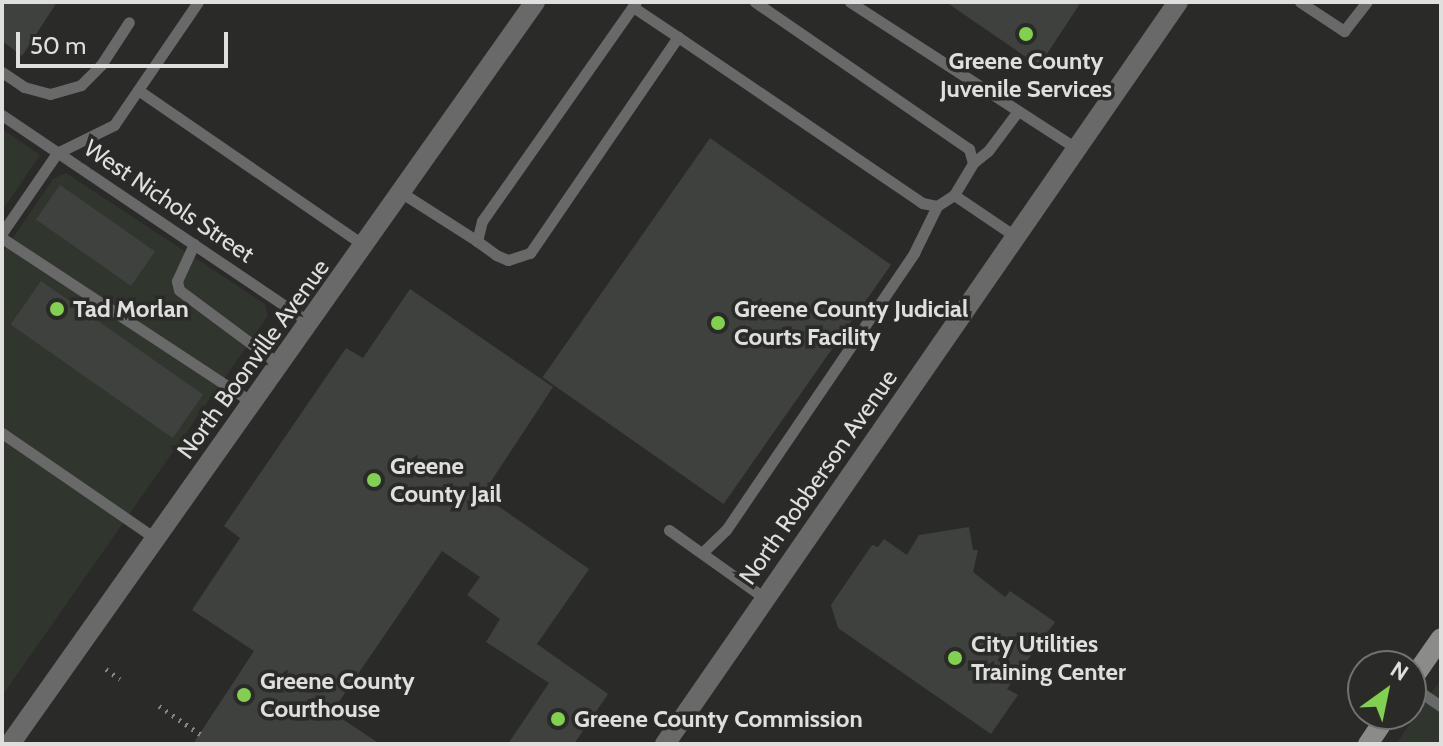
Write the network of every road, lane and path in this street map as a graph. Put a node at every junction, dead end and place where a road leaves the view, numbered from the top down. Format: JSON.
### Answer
{"nodes":[{"id":1,"x":198,"y":2,"type":"edge"},
{"id":2,"x":535,"y":2,"type":"edge"},
{"id":3,"x":755,"y":2,"type":"edge"},
{"id":4,"x":850,"y":2,"type":"edge"},
{"id":5,"x":1178,"y":2,"type":"edge"},
{"id":6,"x":1300,"y":2,"type":"edge"},
{"id":7,"x":1367,"y":2,"type":"edge"},
{"id":8,"x":635,"y":4,"type":"edge"},
{"id":9,"x":129,"y":22,"type":"dead end"},
{"id":10,"x":678,"y":37,"type":"junction"},
{"id":11,"x":2,"y":72,"type":"edge"},
{"id":12,"x":138,"y":90,"type":"junction"},
{"id":13,"x":1018,"y":111,"type":"junction"},
{"id":14,"x":2,"y":115,"type":"edge"},
{"id":15,"x":1077,"y":149,"type":"junction"},
{"id":16,"x":57,"y":153,"type":"junction"},
{"id":17,"x":973,"y":163,"type":"junction"},
{"id":18,"x":402,"y":193,"type":"junction"},
{"id":19,"x":954,"y":195,"type":"junction"},
{"id":20,"x":937,"y":206,"type":"junction"},
{"id":21,"x":2,"y":236,"type":"edge"},
{"id":22,"x":1016,"y":237,"type":"junction"},
{"id":23,"x":477,"y":241,"type":"junction"},
{"id":24,"x":194,"y":244,"type":"junction"},
{"id":25,"x":365,"y":246,"type":"junction"},
{"id":26,"x":311,"y":324,"type":"junction"},
{"id":27,"x":281,"y":365,"type":"junction"},
{"id":28,"x":253,"y":403,"type":"junction"},
{"id":29,"x":2,"y":433,"type":"edge"},
{"id":30,"x":669,"y":530,"type":"dead end"},
{"id":31,"x":156,"y":539,"type":"junction"},
{"id":32,"x":702,"y":553,"type":"junction"},
{"id":33,"x":766,"y":599,"type":"junction"},
{"id":34,"x":1441,"y":638,"type":"edge"},
{"id":35,"x":1427,"y":659,"type":"edge"},
{"id":36,"x":106,"y":669,"type":"dead end"},
{"id":37,"x":120,"y":679,"type":"dead end"},
{"id":38,"x":159,"y":706,"type":"dead end"},
{"id":39,"x":200,"y":734,"type":"dead end"},
{"id":40,"x":10,"y":744,"type":"edge"},
{"id":41,"x":665,"y":744,"type":"edge"}],
"edges":[{"from":1,"to":12,"type":"lane"},
{"from":2,"to":18,"type":"street","name":"North Boonville Avenue"},
{"from":3,"to":17,"type":"lane"},
{"from":4,"to":13,"type":"lane"},
{"from":5,"to":15,"type":"street","name":"North Robberson Avenue"},
{"from":6,"to":7,"type":"lane"},
{"from":8,"to":10,"type":"lane"},
{"from":8,"to":23,"type":"lane"},
{"from":9,"to":11,"type":"lane"},
{"from":10,"to":20,"type":"lane"},
{"from":10,"to":23,"type":"lane"},
{"from":12,"to":16,"type":"lane"},
{"from":12,"to":25,"type":"lane"},
{"from":13,"to":15,"type":"lane"},
{"from":13,"to":17,"type":"lane"},
{"from":14,"to":16,"type":"lane","name":"West Nichols Street"},
{"from":15,"to":22,"type":"street","name":"North Robberson Avenue"},
{"from":16,"to":21,"type":"lane"},
{"from":16,"to":24,"type":"lane","name":"West Nichols Street"},
{"from":17,"to":19,"type":"lane"},
{"from":18,"to":23,"type":"lane"},
{"from":18,"to":25,"type":"street","name":"North Boonville Avenue"},
{"from":19,"to":20,"type":"lane"},
{"from":19,"to":22,"type":"lane"},
{"from":20,"to":32,"type":"lane"},
{"from":21,"to":28,"type":"lane"},
{"from":22,"to":33,"type":"street","name":"North Robberson Avenue"},
{"from":24,"to":26,"type":"lane","name":"West Nichols Street"},
{"from":24,"to":27,"type":"lane"},
{"from":25,"to":26,"type":"street","name":"North Boonville Avenue"},
{"from":26,"to":27,"type":"street","name":"North Boonville Avenue"},
{"from":27,"to":28,"type":"street","name":"North Boonville Avenue"},
{"from":28,"to":31,"type":"street","name":"North Boonville Avenue"},
{"from":29,"to":31,"type":"lane"},
{"from":30,"to":32,"type":"lane"},
{"from":31,"to":40,"type":"street","name":"North Boonville Avenue"},
{"from":32,"to":33,"type":"lane"},
{"from":33,"to":41,"type":"street","name":"North Robberson Avenue"},
{"from":34,"to":35,"type":"main road"},
{"from":36,"to":37,"type":"path"},
{"from":38,"to":39,"type":"path"}]}
